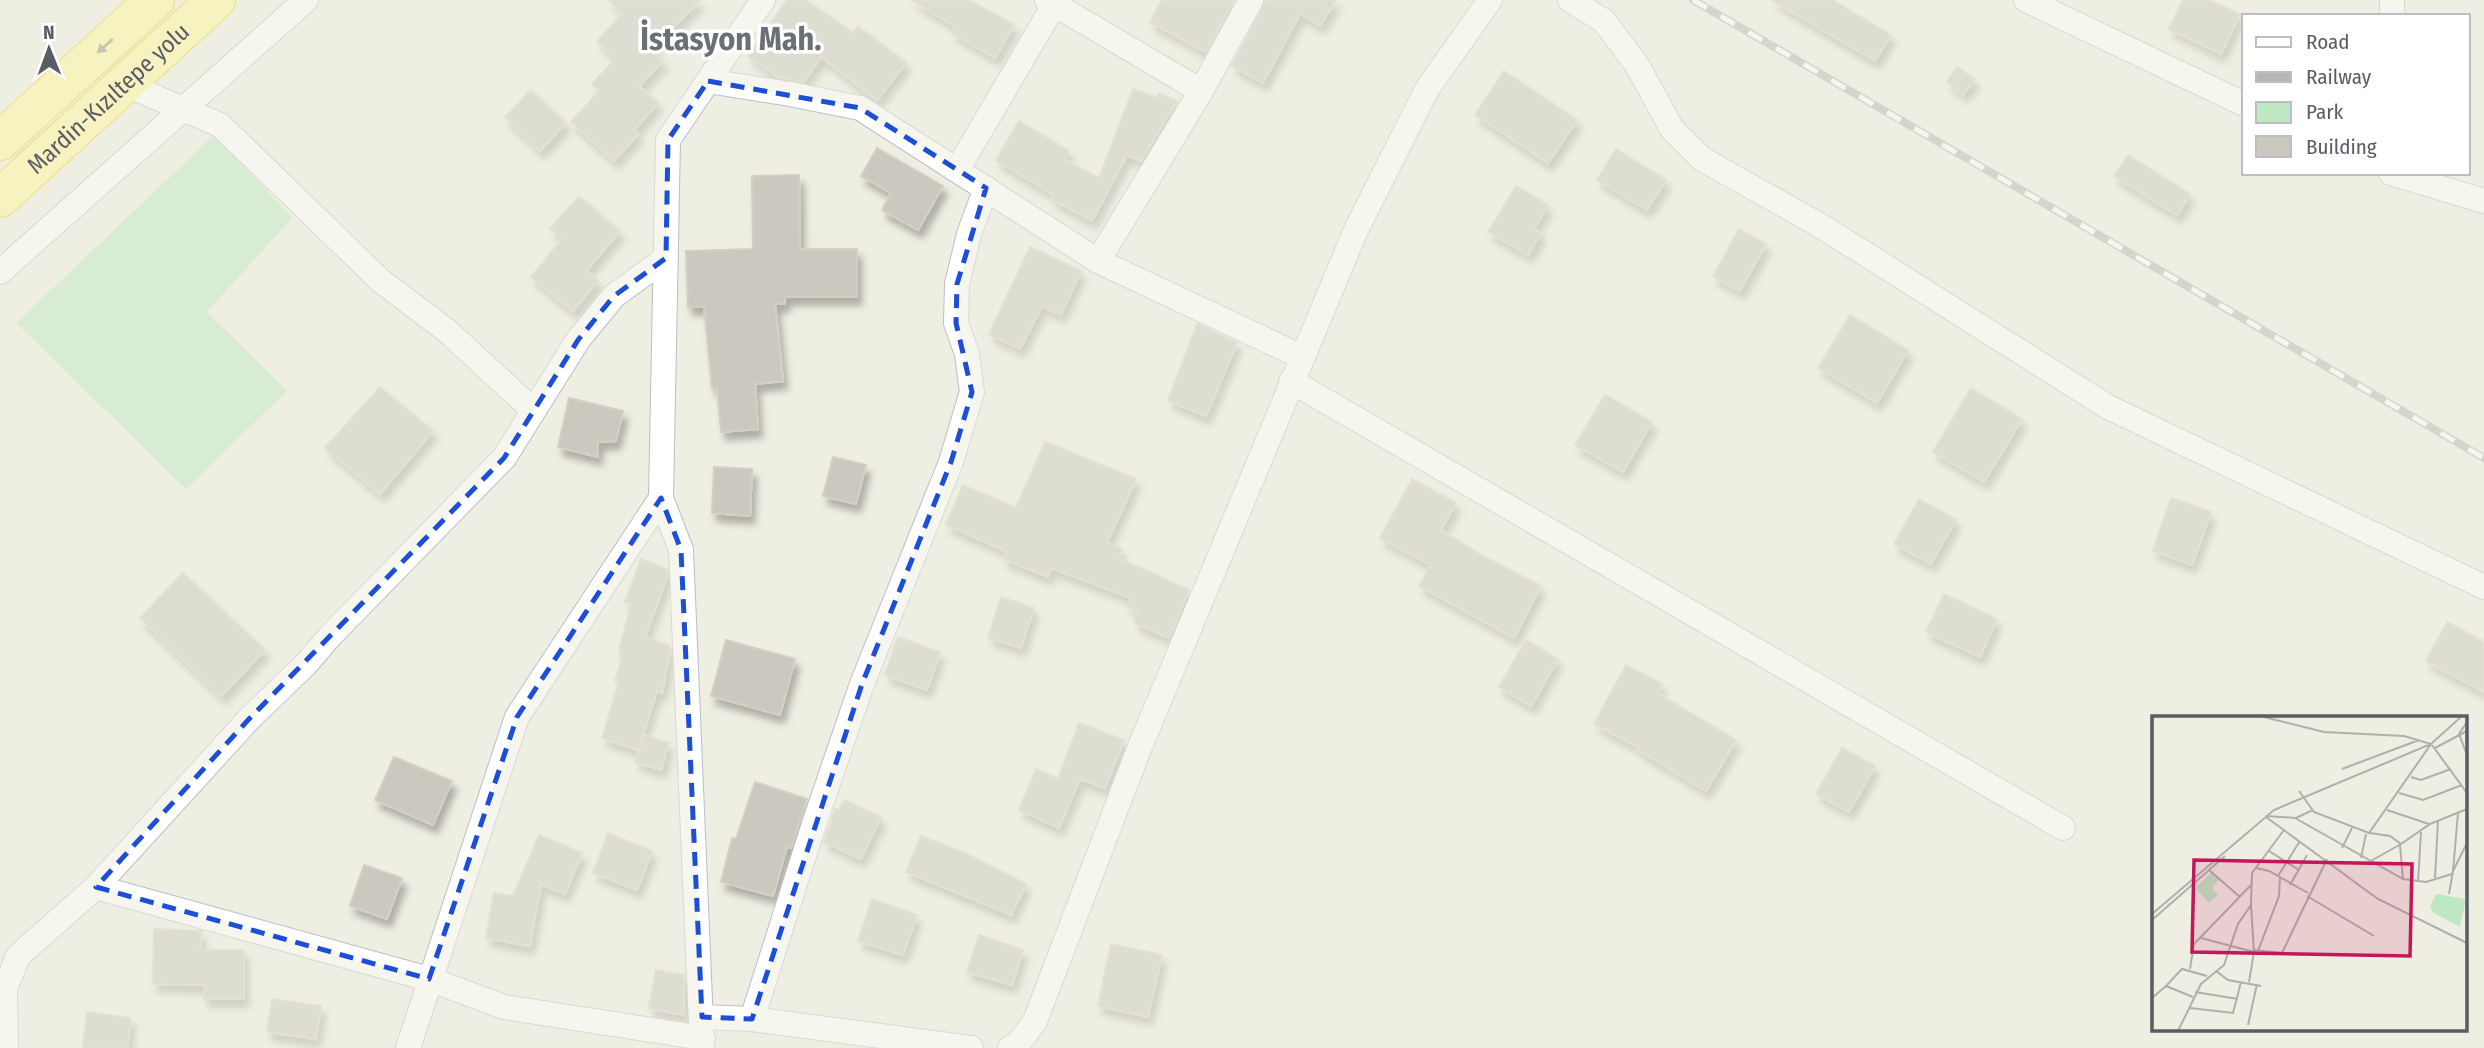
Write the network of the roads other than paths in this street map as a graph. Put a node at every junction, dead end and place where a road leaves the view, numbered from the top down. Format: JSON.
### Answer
{"nodes":[{"id":1,"x":155,"y":0,"type":"edge"},
{"id":2,"x":216,"y":0,"type":"edge"},
{"id":3,"x":306,"y":0,"type":"edge"},
{"id":4,"x":763,"y":0,"type":"edge"},
{"id":5,"x":1251,"y":0,"type":"edge"},
{"id":6,"x":1490,"y":0,"type":"edge"},
{"id":7,"x":1570,"y":0,"type":"edge"},
{"id":8,"x":2026,"y":0,"type":"edge"},
{"id":9,"x":1053,"y":2,"type":"edge"},
{"id":10,"x":708,"y":82,"type":"junction"},
{"id":11,"x":125,"y":84,"type":"junction"},
{"id":12,"x":1201,"y":91,"type":"junction"},
{"id":13,"x":2242,"y":103,"type":"edge"},
{"id":14,"x":185,"y":110,"type":"junction"},
{"id":15,"x":0,"y":141,"type":"edge"},
{"id":16,"x":957,"y":170,"type":"junction"},
{"id":17,"x":2395,"y":175,"type":"edge"},
{"id":18,"x":986,"y":188,"type":"junction"},
{"id":19,"x":0,"y":198,"type":"edge"},
{"id":20,"x":2484,"y":201,"type":"edge"},
{"id":21,"x":666,"y":258,"type":"junction"},
{"id":22,"x":1098,"y":261,"type":"junction"},
{"id":23,"x":0,"y":272,"type":"edge"},
{"id":24,"x":1302,"y":356,"type":"junction"},
{"id":25,"x":1292,"y":381,"type":"junction"},
{"id":26,"x":533,"y":410,"type":"junction"},
{"id":27,"x":661,"y":498,"type":"junction"},
{"id":28,"x":2484,"y":587,"type":"edge"},
{"id":29,"x":2063,"y":828,"type":"dead end"},
{"id":30,"x":96,"y":887,"type":"junction"},
{"id":31,"x":429,"y":979,"type":"junction"},
{"id":32,"x":752,"y":1020,"type":"junction"},
{"id":33,"x":702,"y":1034,"type":"edge"},
{"id":34,"x":6,"y":1048,"type":"edge"},
{"id":35,"x":408,"y":1048,"type":"edge"},
{"id":36,"x":971,"y":1048,"type":"edge"},
{"id":37,"x":1010,"y":1048,"type":"edge"}],
"edges":[{"from":1,"to":15,"type":"highway","name":"Mardin-Kızıltepe yolu","one_way":true},
{"from":2,"to":11,"type":"highway","name":"Mardin-Kızıltepe yolu"},
{"from":3,"to":14,"type":"street"},
{"from":4,"to":10,"type":"street"},
{"from":5,"to":12,"type":"street"},
{"from":6,"to":24,"type":"street"},
{"from":7,"to":28,"type":"street"},
{"from":8,"to":13,"type":"street"},
{"from":9,"to":12,"type":"street"},
{"from":9,"to":16,"type":"street"},
{"from":10,"to":16,"type":"street"},
{"from":10,"to":21,"type":"street"},
{"from":11,"to":14,"type":"street"},
{"from":11,"to":19,"type":"highway","name":"Mardin-Kızıltepe yolu"},
{"from":12,"to":22,"type":"street"},
{"from":14,"to":23,"type":"street"},
{"from":14,"to":26,"type":"street"},
{"from":16,"to":18,"type":"street"},
{"from":17,"to":20,"type":"street"},
{"from":18,"to":22,"type":"street"},
{"from":18,"to":32,"type":"street"},
{"from":21,"to":26,"type":"street"},
{"from":21,"to":27,"type":"street"},
{"from":22,"to":24,"type":"street"},
{"from":24,"to":25,"type":"street"},
{"from":25,"to":29,"type":"street"},
{"from":25,"to":37,"type":"street"},
{"from":26,"to":30,"type":"street"},
{"from":27,"to":31,"type":"street"},
{"from":27,"to":33,"type":"street"},
{"from":30,"to":31,"type":"street"},
{"from":30,"to":34,"type":"street"},
{"from":31,"to":33,"type":"street"},
{"from":31,"to":35,"type":"street"},
{"from":32,"to":33,"type":"street"},
{"from":32,"to":36,"type":"street"}]}
